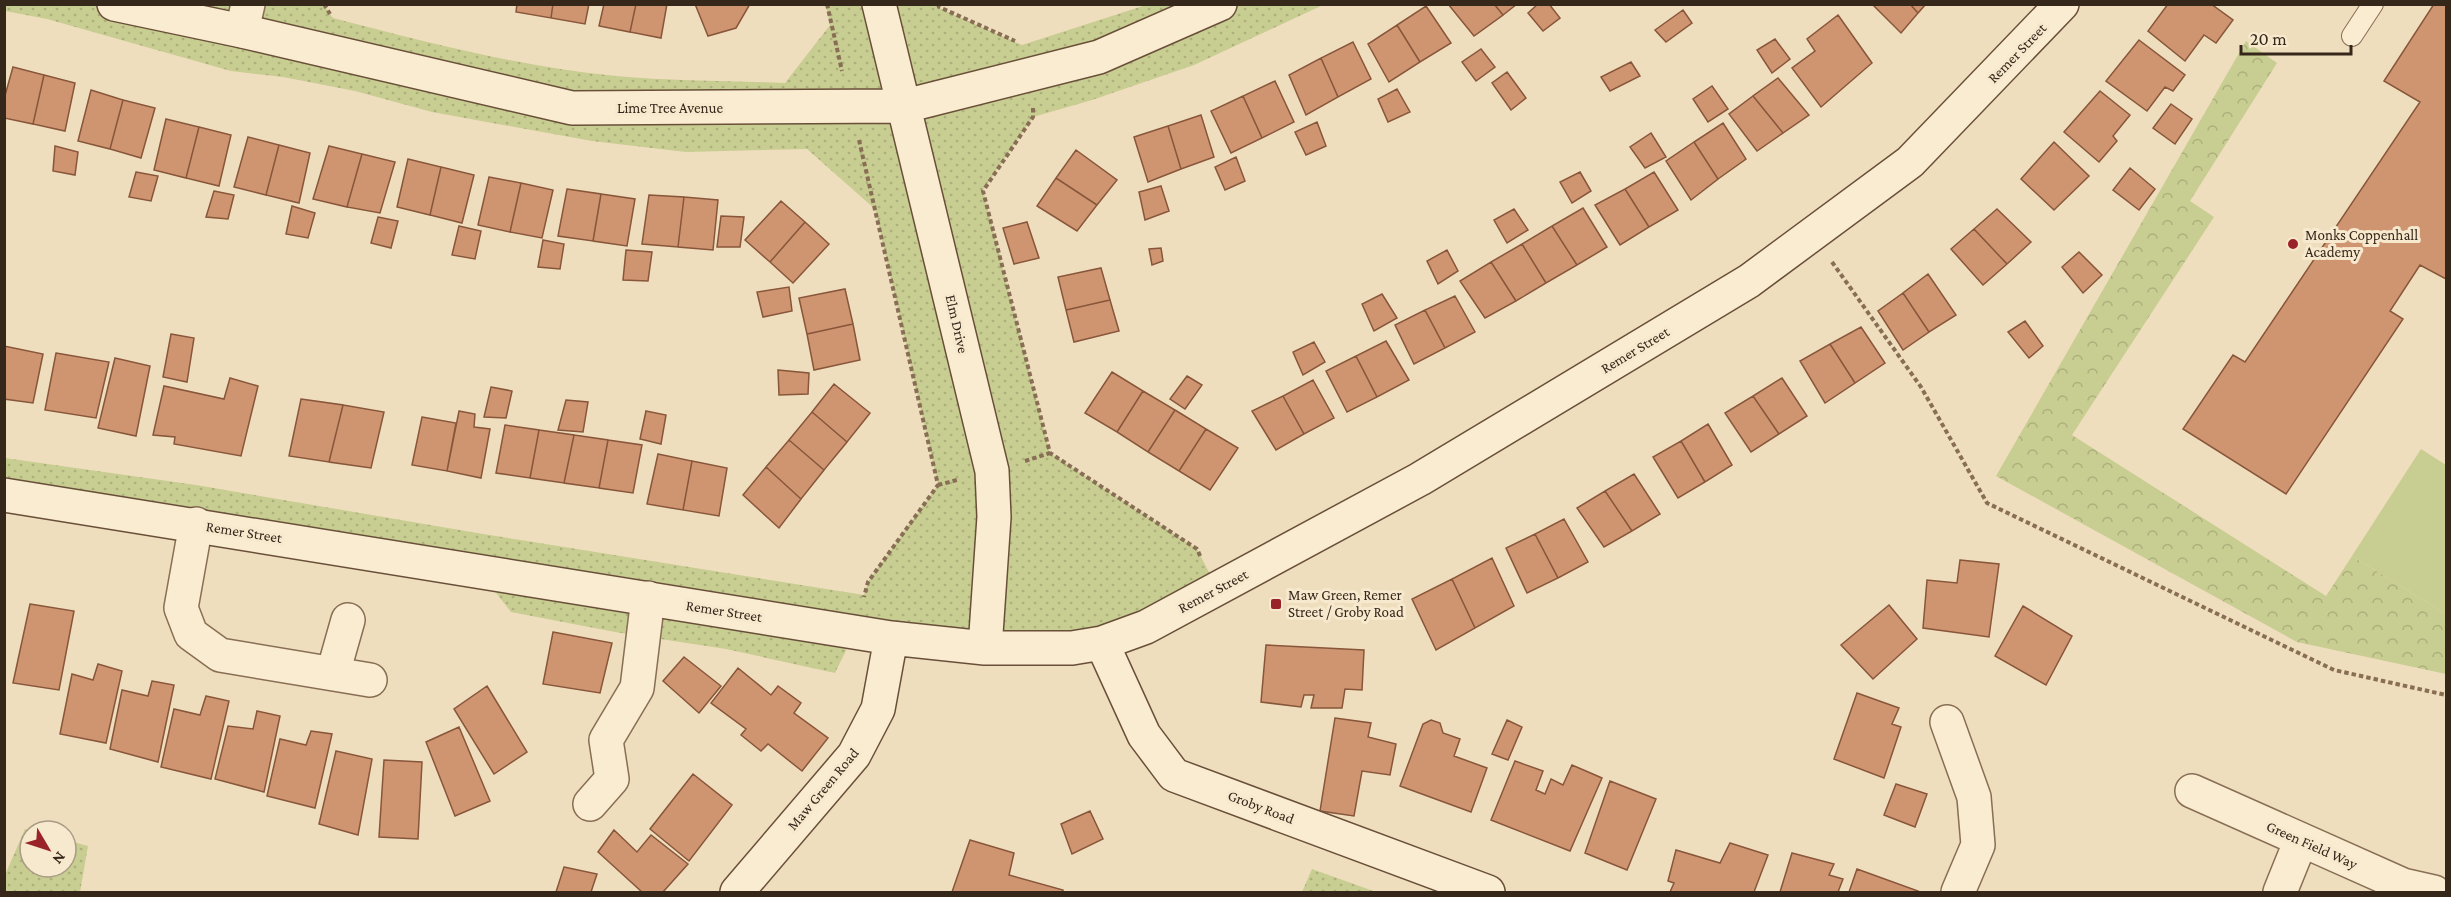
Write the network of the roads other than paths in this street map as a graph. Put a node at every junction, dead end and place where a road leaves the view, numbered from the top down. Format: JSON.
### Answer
{"nodes":[{"id":1,"x":114,"y":4,"type":"edge"},
{"id":2,"x":879,"y":4,"type":"edge"},
{"id":3,"x":1220,"y":4,"type":"edge"},
{"id":4,"x":2062,"y":4,"type":"edge"},
{"id":5,"x":2373,"y":4,"type":"edge"},
{"id":6,"x":245,"y":18,"type":"edge"},
{"id":7,"x":2352,"y":36,"type":"dead end"},
{"id":8,"x":905,"y":106,"type":"junction"},
{"id":9,"x":4,"y":495,"type":"edge"},
{"id":10,"x":196,"y":524,"type":"junction"},
{"id":11,"x":648,"y":598,"type":"junction"},
{"id":12,"x":348,"y":620,"type":"dead end"},
{"id":13,"x":891,"y":638,"type":"junction"},
{"id":14,"x":1102,"y":644,"type":"junction"},
{"id":15,"x":985,"y":648,"type":"junction"},
{"id":16,"x":333,"y":673,"type":"junction"},
{"id":17,"x":370,"y":680,"type":"dead end"},
{"id":18,"x":1947,"y":722,"type":"dead end"},
{"id":19,"x":2192,"y":791,"type":"dead end"},
{"id":20,"x":590,"y":804,"type":"dead end"},
{"id":21,"x":2301,"y":840,"type":"junction"},
{"id":22,"x":737,"y":892,"type":"edge"},
{"id":23,"x":1488,"y":892,"type":"edge"},
{"id":24,"x":1958,"y":892,"type":"edge"},
{"id":25,"x":2280,"y":892,"type":"edge"},
{"id":26,"x":2434,"y":892,"type":"edge"}],
"edges":[{"from":1,"to":6,"type":"street","name":"Lime Tree Avenue"},
{"from":2,"to":8,"type":"street","name":"Elm Drive"},
{"from":3,"to":8,"type":"street","name":"Lime Tree Avenue"},
{"from":4,"to":14,"type":"street","name":"Remer Street"},
{"from":5,"to":7,"type":"lane"},
{"from":6,"to":8,"type":"street","name":"Lime Tree Avenue"},
{"from":8,"to":15,"type":"street","name":"Elm Drive"},
{"from":9,"to":10,"type":"street","name":"Remer Street"},
{"from":10,"to":11,"type":"street","name":"Remer Street"},
{"from":10,"to":16,"type":"street","name":"Remer Street"},
{"from":11,"to":13,"type":"street","name":"Remer Street"},
{"from":11,"to":20,"type":"street"},
{"from":12,"to":16,"type":"street"},
{"from":13,"to":15,"type":"street","name":"Remer Street"},
{"from":13,"to":22,"type":"street","name":"Maw Green Road"},
{"from":14,"to":15,"type":"street","name":"Remer Street"},
{"from":14,"to":23,"type":"street","name":"Groby Road"},
{"from":16,"to":17,"type":"street","name":"Remer Street"},
{"from":18,"to":24,"type":"street"},
{"from":19,"to":21,"type":"street","name":"Green Field Way"},
{"from":21,"to":25,"type":"street"},
{"from":21,"to":26,"type":"street","name":"Green Field Way"}]}
